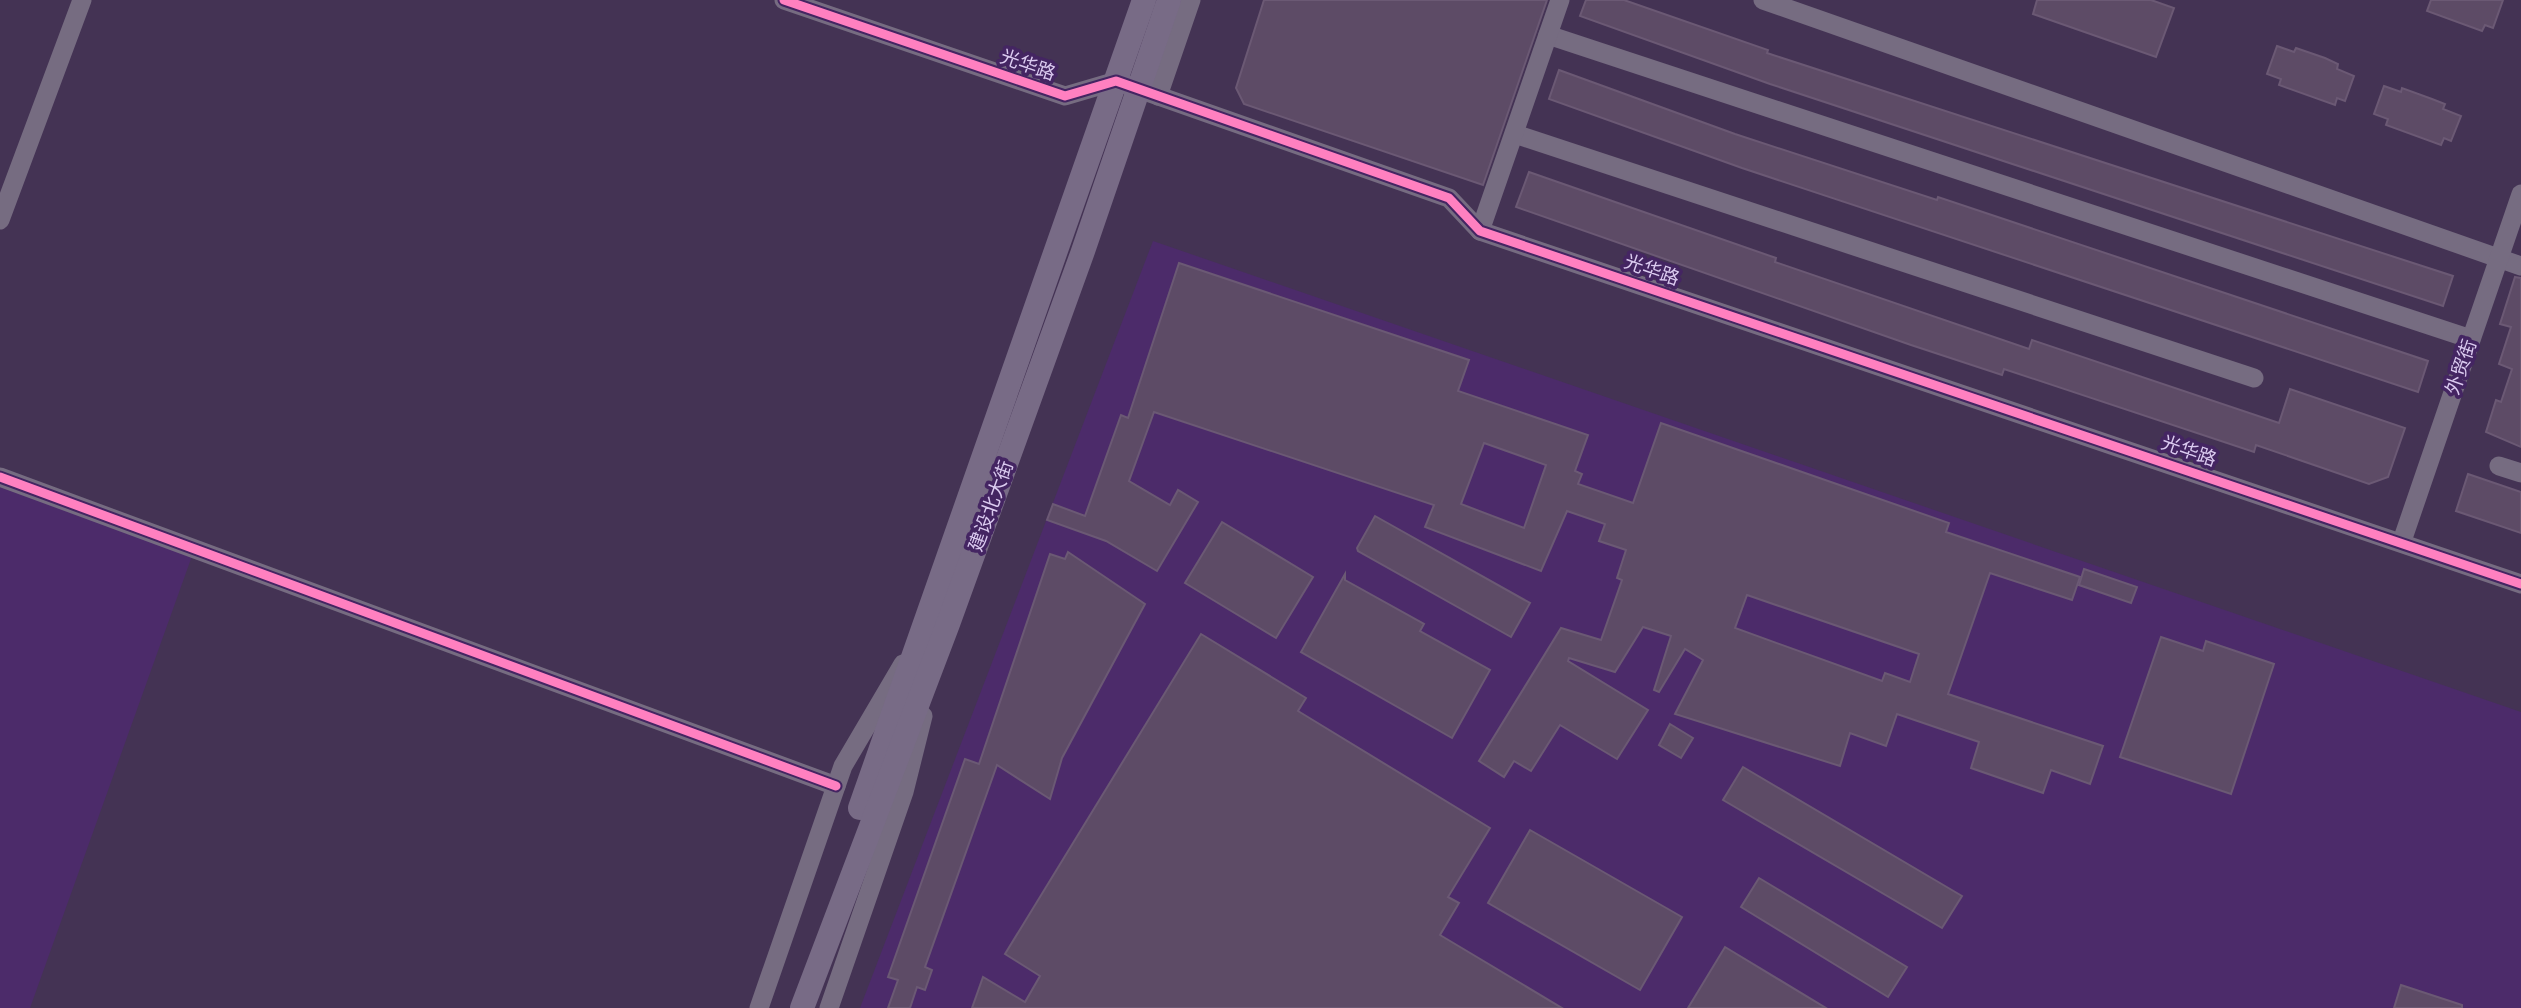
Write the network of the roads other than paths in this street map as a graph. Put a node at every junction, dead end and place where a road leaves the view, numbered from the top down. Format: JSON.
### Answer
{"nodes":[{"id":1,"x":82,"y":0,"type":"edge"},
{"id":2,"x":783,"y":0,"type":"edge"},
{"id":3,"x":1144,"y":0,"type":"edge"},
{"id":4,"x":1169,"y":0,"type":"edge"},
{"id":5,"x":1191,"y":0,"type":"edge"},
{"id":6,"x":1560,"y":0,"type":"edge"},
{"id":7,"x":1763,"y":0,"type":"edge"},
{"id":8,"x":1548,"y":35,"type":"junction"},
{"id":9,"x":1137,"y":89,"type":"junction"},
{"id":10,"x":1515,"y":134,"type":"junction"},
{"id":11,"x":2521,"y":194,"type":"edge"},
{"id":12,"x":0,"y":220,"type":"edge"},
{"id":13,"x":1480,"y":231,"type":"junction"},
{"id":14,"x":2499,"y":259,"type":"junction"},
{"id":15,"x":2521,"y":266,"type":"edge"},
{"id":16,"x":2471,"y":339,"type":"junction"},
{"id":17,"x":2255,"y":378,"type":"dead end"},
{"id":18,"x":2499,"y":466,"type":"dead end"},
{"id":19,"x":2521,"y":473,"type":"edge"},
{"id":20,"x":0,"y":477,"type":"edge"},
{"id":21,"x":2402,"y":541,"type":"junction"},
{"id":22,"x":2521,"y":584,"type":"edge"},
{"id":23,"x":936,"y":627,"type":"junction"},
{"id":24,"x":836,"y":786,"type":"junction"},
{"id":25,"x":759,"y":1008,"type":"edge"},
{"id":26,"x":789,"y":1008,"type":"edge"},
{"id":27,"x":802,"y":1008,"type":"edge"},
{"id":28,"x":829,"y":1008,"type":"edge"}],
"edges":[{"from":1,"to":12,"type":"street"},
{"from":2,"to":9,"type":"street","name":"光华路"},
{"from":3,"to":9,"type":"main road"},
{"from":4,"to":9,"type":"main road","name":"建设北大街"},
{"from":5,"to":9,"type":"street"},
{"from":6,"to":8,"type":"street"},
{"from":7,"to":14,"type":"street"},
{"from":8,"to":10,"type":"street"},
{"from":8,"to":16,"type":"street"},
{"from":9,"to":13,"type":"street","name":"光华路"},
{"from":9,"to":23,"type":"main road","name":"建设北大街"},
{"from":10,"to":13,"type":"street"},
{"from":10,"to":17,"type":"street"},
{"from":11,"to":14,"type":"street","name":"外贸街"},
{"from":13,"to":21,"type":"street","name":"光华路"},
{"from":14,"to":15,"type":"street"},
{"from":14,"to":16,"type":"street","name":"外贸街"},
{"from":16,"to":21,"type":"street","name":"外贸街"},
{"from":18,"to":19,"type":"street"},
{"from":20,"to":24,"type":"street"},
{"from":21,"to":22,"type":"street","name":"光华路"},
{"from":23,"to":24,"type":"street"},
{"from":23,"to":26,"type":"main road"},
{"from":23,"to":27,"type":"main road","name":"建设北大街"},
{"from":23,"to":28,"type":"street"},
{"from":24,"to":25,"type":"street"}]}
